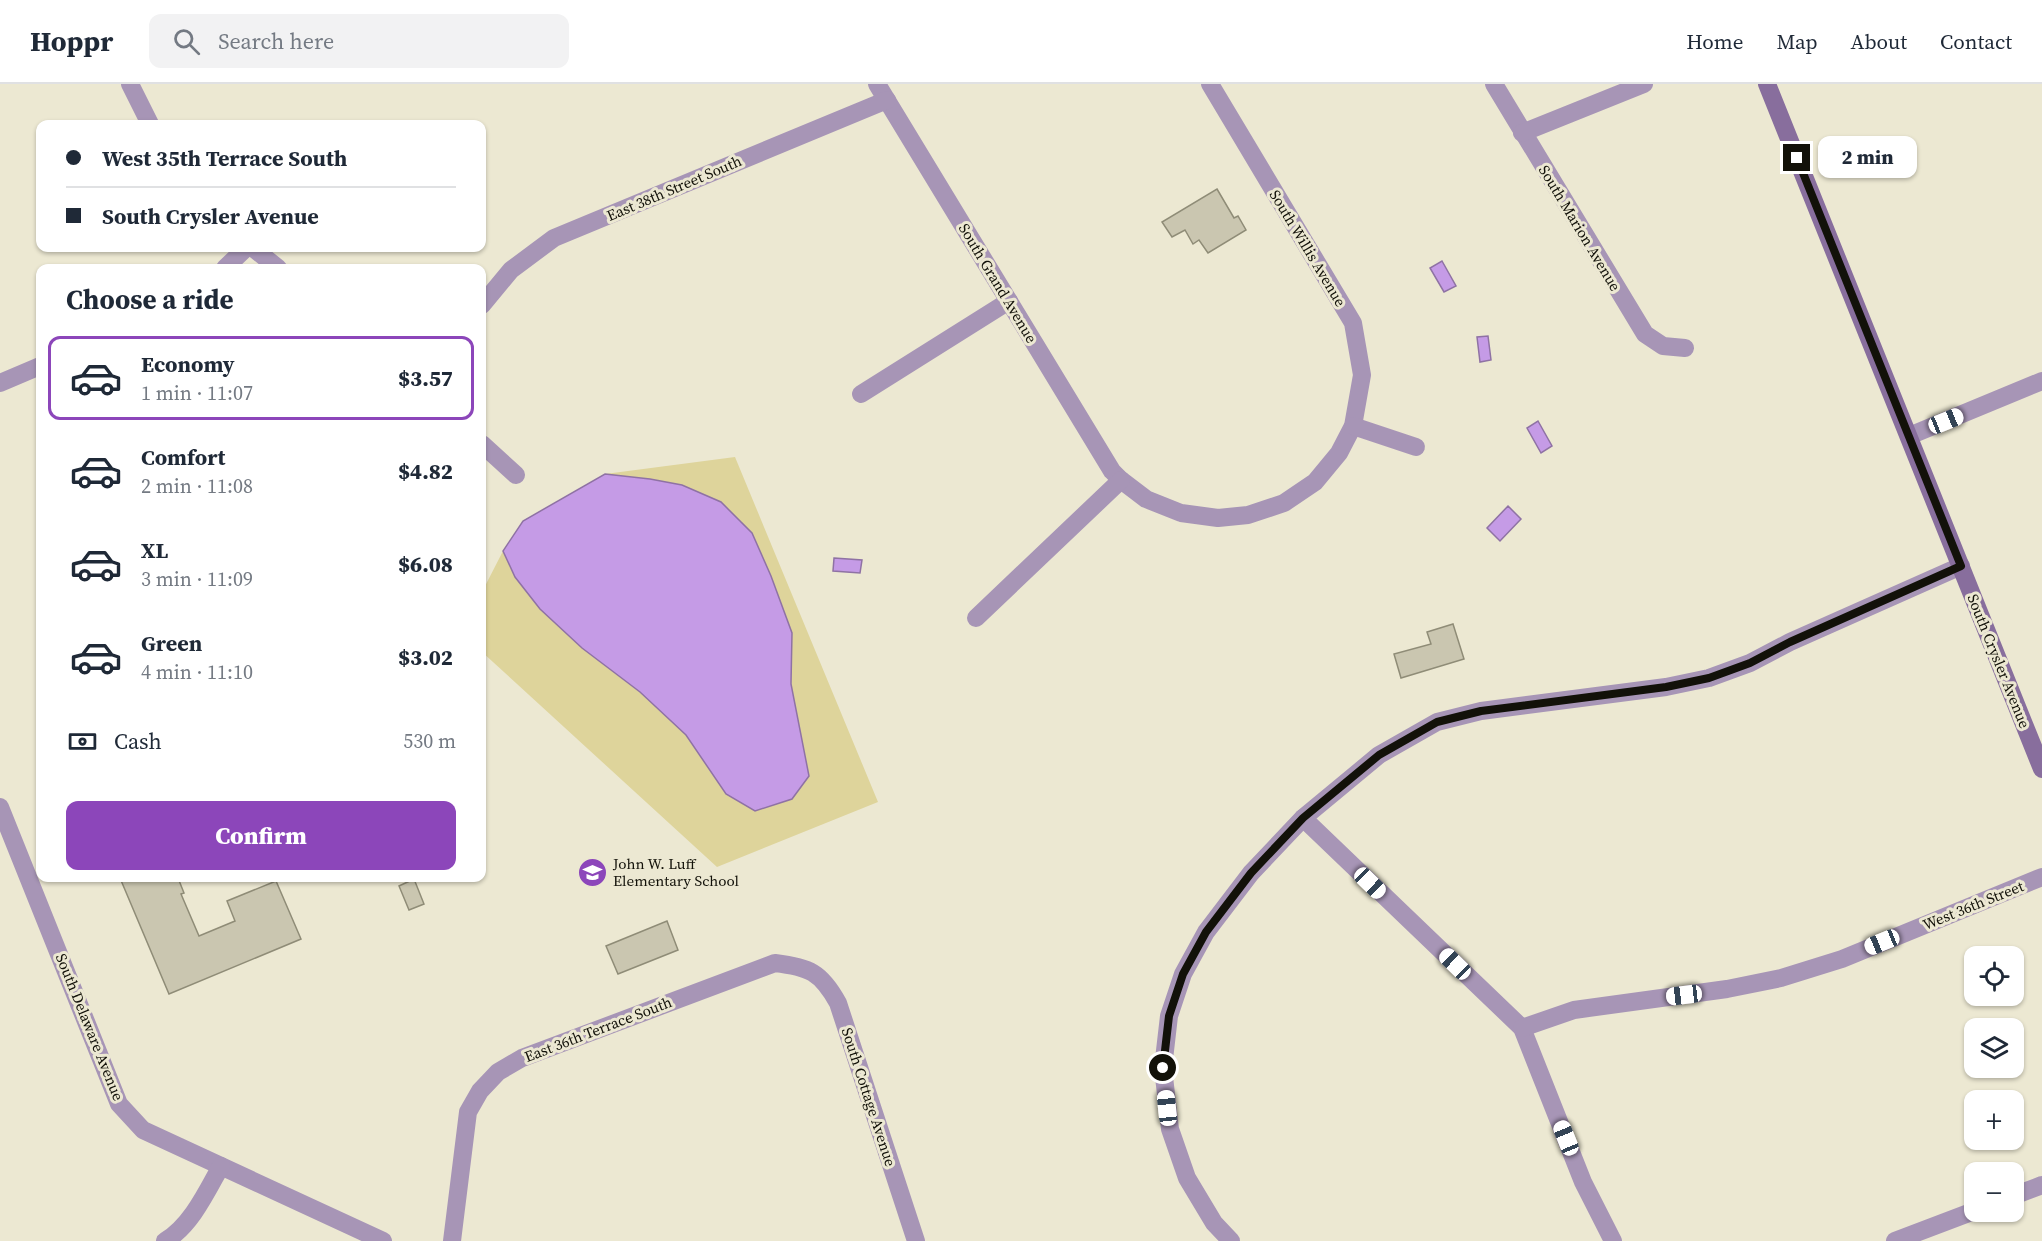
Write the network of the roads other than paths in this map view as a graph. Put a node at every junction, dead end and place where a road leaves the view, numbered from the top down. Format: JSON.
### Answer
{"nodes":[{"id":1,"x":130,"y":84,"type":"edge"},
{"id":2,"x":1210,"y":84,"type":"edge"},
{"id":3,"x":1494,"y":84,"type":"edge"},
{"id":4,"x":1644,"y":84,"type":"edge"},
{"id":5,"x":1767,"y":84,"type":"edge"},
{"id":6,"x":882,"y":92,"type":"edge"},
{"id":7,"x":148,"y":120,"type":"edge"},
{"id":8,"x":1522,"y":133,"type":"junction"},
{"id":9,"x":242,"y":252,"type":"edge"},
{"id":10,"x":258,"y":252,"type":"edge"},
{"id":11,"x":229,"y":264,"type":"edge"},
{"id":12,"x":273,"y":264,"type":"edge"},
{"id":13,"x":486,"y":300,"type":"edge"},
{"id":14,"x":1009,"y":302,"type":"junction"},
{"id":15,"x":1685,"y":348,"type":"dead end"},
{"id":16,"x":36,"y":368,"type":"edge"},
{"id":17,"x":2042,"y":381,"type":"edge"},
{"id":18,"x":0,"y":383,"type":"edge"},
{"id":19,"x":861,"y":394,"type":"dead end"},
{"id":20,"x":1353,"y":426,"type":"junction"},
{"id":21,"x":1909,"y":436,"type":"junction"},
{"id":22,"x":1416,"y":447,"type":"dead end"},
{"id":23,"x":486,"y":448,"type":"edge"},
{"id":24,"x":516,"y":475,"type":"dead end"},
{"id":25,"x":1120,"y":480,"type":"junction"},
{"id":26,"x":1961,"y":566,"type":"junction"},
{"id":27,"x":976,"y":618,"type":"dead end"},
{"id":28,"x":2042,"y":769,"type":"edge"},
{"id":29,"x":1,"y":810,"type":"edge"},
{"id":30,"x":1303,"y":818,"type":"junction"},
{"id":31,"x":2042,"y":877,"type":"edge"},
{"id":32,"x":803,"y":967,"type":"joint"},
{"id":33,"x":1522,"y":1028,"type":"junction"},
{"id":34,"x":221,"y":1166,"type":"junction"},
{"id":35,"x":2042,"y":1185,"type":"edge"},
{"id":36,"x":2024,"y":1192,"type":"edge"},
{"id":37,"x":1964,"y":1215,"type":"edge"},
{"id":38,"x":165,"y":1241,"type":"edge"},
{"id":39,"x":383,"y":1241,"type":"edge"},
{"id":40,"x":452,"y":1241,"type":"edge"},
{"id":41,"x":916,"y":1241,"type":"edge"},
{"id":42,"x":1231,"y":1241,"type":"edge"},
{"id":43,"x":1613,"y":1241,"type":"edge"},
{"id":44,"x":1895,"y":1241,"type":"edge"}],
"edges":[{"from":1,"to":7,"type":"street"},
{"from":2,"to":20,"type":"street","name":"South Willis Avenue"},
{"from":3,"to":8,"type":"street","name":"South Marion Avenue"},
{"from":4,"to":8,"type":"street"},
{"from":5,"to":21,"type":"main road","name":"South Crysler Avenue"},
{"from":6,"to":13,"type":"street","name":"East 38th Street South"},
{"from":6,"to":14,"type":"street","name":"South Grand Avenue"},
{"from":8,"to":15,"type":"street","name":"South Marion Avenue"},
{"from":9,"to":11,"type":"street"},
{"from":10,"to":12,"type":"street"},
{"from":14,"to":19,"type":"street"},
{"from":14,"to":25,"type":"street","name":"South Grand Avenue"},
{"from":16,"to":18,"type":"street"},
{"from":17,"to":21,"type":"street"},
{"from":20,"to":22,"type":"street"},
{"from":20,"to":25,"type":"street","name":"South Willis Avenue"},
{"from":21,"to":26,"type":"main road","name":"South Crysler Avenue"},
{"from":23,"to":24,"type":"street"},
{"from":25,"to":27,"type":"street"},
{"from":26,"to":28,"type":"main road","name":"South Crysler Avenue"},
{"from":26,"to":30,"type":"street"},
{"from":29,"to":34,"type":"street","name":"South Delaware Avenue"},
{"from":30,"to":33,"type":"street"},
{"from":30,"to":42,"type":"street"},
{"from":31,"to":33,"type":"street","name":"West 36th Street"},
{"from":32,"to":40,"type":"street","name":"East 36th Terrace South"},
{"from":32,"to":41,"type":"street","name":"South Cottage Avenue"},
{"from":33,"to":43,"type":"street"},
{"from":34,"to":38,"type":"street"},
{"from":34,"to":39,"type":"street","name":"South Delaware Avenue"},
{"from":35,"to":36,"type":"street"},
{"from":37,"to":44,"type":"street"}]}
